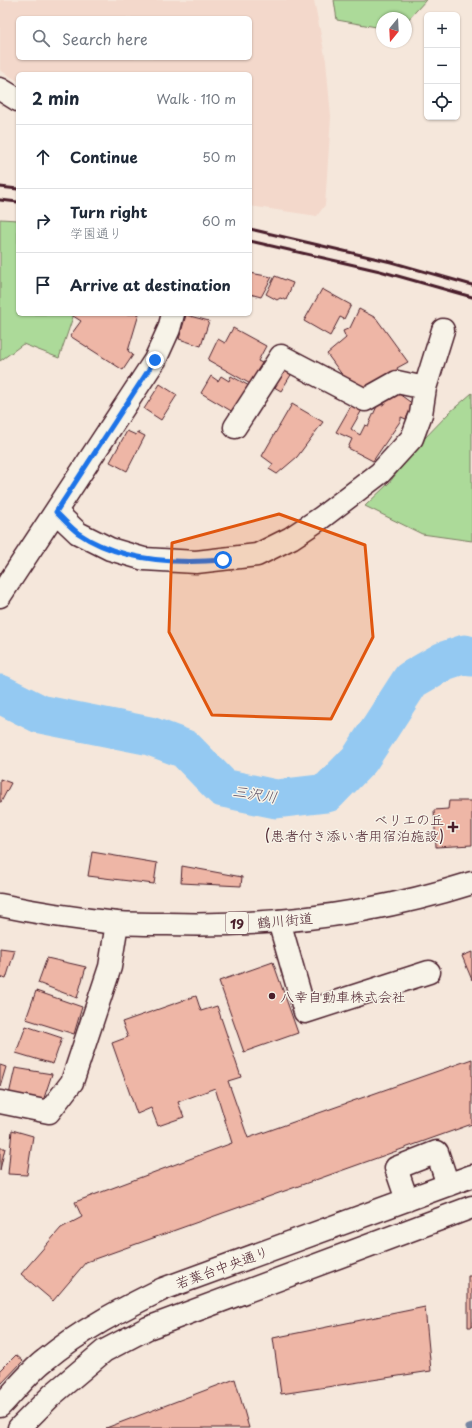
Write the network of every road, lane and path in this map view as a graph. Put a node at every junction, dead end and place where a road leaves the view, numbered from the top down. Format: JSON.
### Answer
{"nodes":[{"id":1,"x":0,"y":89,"type":"edge"},
{"id":2,"x":16,"y":99,"type":"edge"},
{"id":3,"x":172,"y":316,"type":"edge"},
{"id":4,"x":443,"y":330,"type":"dead end"},
{"id":5,"x":425,"y":388,"type":"junction"},
{"id":6,"x":235,"y":427,"type":"dead end"},
{"id":7,"x":56,"y":512,"type":"junction"},
{"id":8,"x":0,"y":596,"type":"edge"},
{"id":9,"x":472,"y":883,"type":"edge"},
{"id":10,"x":0,"y":905,"type":"edge"},
{"id":11,"x":279,"y":921,"type":"junction"},
{"id":12,"x":118,"y":923,"type":"junction"},
{"id":13,"x":428,"y":972,"type":"dead end"},
{"id":14,"x":0,"y":1102,"type":"edge"},
{"id":15,"x":472,"y":1176,"type":"edge"},
{"id":16,"x":448,"y":1185,"type":"junction"},
{"id":17,"x":407,"y":1200,"type":"junction"},
{"id":18,"x":472,"y":1207,"type":"edge"},
{"id":19,"x":0,"y":1406,"type":"edge"},
{"id":20,"x":19,"y":1428,"type":"edge"}],
"edges":[{"from":1,"to":2,"type":"street"},
{"from":3,"to":7,"type":"street"},
{"from":4,"to":5,"type":"street"},
{"from":5,"to":6,"type":"street"},
{"from":5,"to":7,"type":"street"},
{"from":7,"to":8,"type":"street"},
{"from":9,"to":11,"type":"street","name":"鶴川街道","number":"19"},
{"from":10,"to":12,"type":"street","name":"鶴川街道","number":"19"},
{"from":11,"to":12,"type":"street","name":"鶴川街道","number":"19"},
{"from":11,"to":13,"type":"street"},
{"from":12,"to":14,"type":"street"},
{"from":15,"to":16,"type":"street","name":"若葉台中央通り"},
{"from":16,"to":17,"type":"street","name":"若葉台中央通り"},
{"from":16,"to":17,"type":"street"},
{"from":17,"to":19,"type":"street","name":"若葉台中央通り"},
{"from":18,"to":20,"type":"street"}]}
